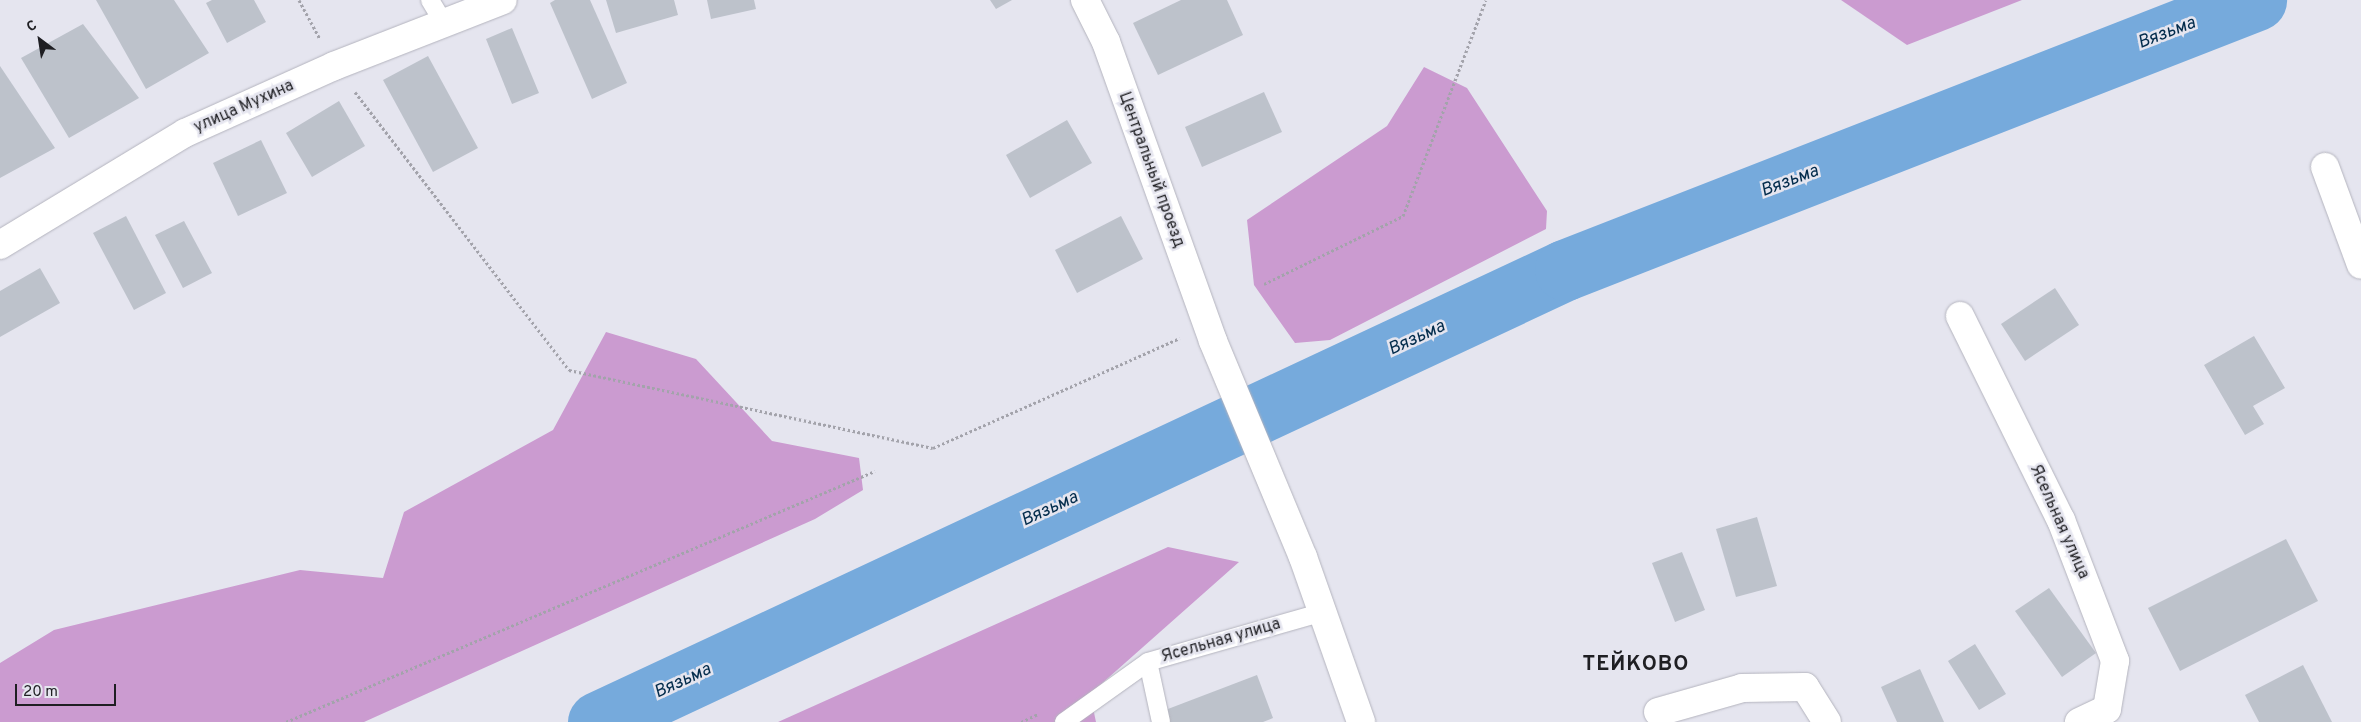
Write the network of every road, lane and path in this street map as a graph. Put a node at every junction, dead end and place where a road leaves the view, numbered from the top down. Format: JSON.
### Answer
{"nodes":[{"id":1,"x":299,"y":0,"type":"edge"},
{"id":2,"x":430,"y":0,"type":"edge"},
{"id":3,"x":503,"y":0,"type":"edge"},
{"id":4,"x":1085,"y":0,"type":"edge"},
{"id":5,"x":1486,"y":0,"type":"edge"},
{"id":6,"x":445,"y":25,"type":"junction"},
{"id":7,"x":334,"y":66,"type":"junction"},
{"id":8,"x":2324,"y":167,"type":"dead end"},
{"id":9,"x":0,"y":245,"type":"edge"},
{"id":10,"x":2361,"y":265,"type":"edge"},
{"id":11,"x":1264,"y":284,"type":"dead end"},
{"id":12,"x":1960,"y":316,"type":"dead end"},
{"id":13,"x":1181,"y":338,"type":"dead end"},
{"id":14,"x":876,"y":472,"type":"dead end"},
{"id":15,"x":1324,"y":612,"type":"junction"},
{"id":16,"x":1148,"y":662,"type":"junction"},
{"id":17,"x":1658,"y":712,"type":"dead end"},
{"id":18,"x":286,"y":722,"type":"edge"},
{"id":19,"x":1064,"y":722,"type":"edge"},
{"id":20,"x":1161,"y":722,"type":"edge"},
{"id":21,"x":1361,"y":722,"type":"edge"},
{"id":22,"x":1827,"y":722,"type":"edge"},
{"id":23,"x":2079,"y":722,"type":"edge"}],
"edges":[{"from":1,"to":7,"type":"path"},
{"from":2,"to":6,"type":"lane"},
{"from":3,"to":6,"type":"street","name":"улица Мухина"},
{"from":4,"to":15,"type":"street","name":"Центральный проезд"},
{"from":5,"to":11,"type":"path"},
{"from":6,"to":7,"type":"street","name":"улица Мухина"},
{"from":7,"to":9,"type":"street","name":"улица Мухина"},
{"from":7,"to":13,"type":"path"},
{"from":8,"to":10,"type":"street"},
{"from":12,"to":23,"type":"street","name":"Ясельная улица"},
{"from":14,"to":18,"type":"path"},
{"from":15,"to":16,"type":"lane","name":"Ясельная улица"},
{"from":15,"to":21,"type":"street"},
{"from":16,"to":19,"type":"lane"},
{"from":16,"to":20,"type":"lane","name":"Ясельная улица"},
{"from":17,"to":22,"type":"street"}]}
